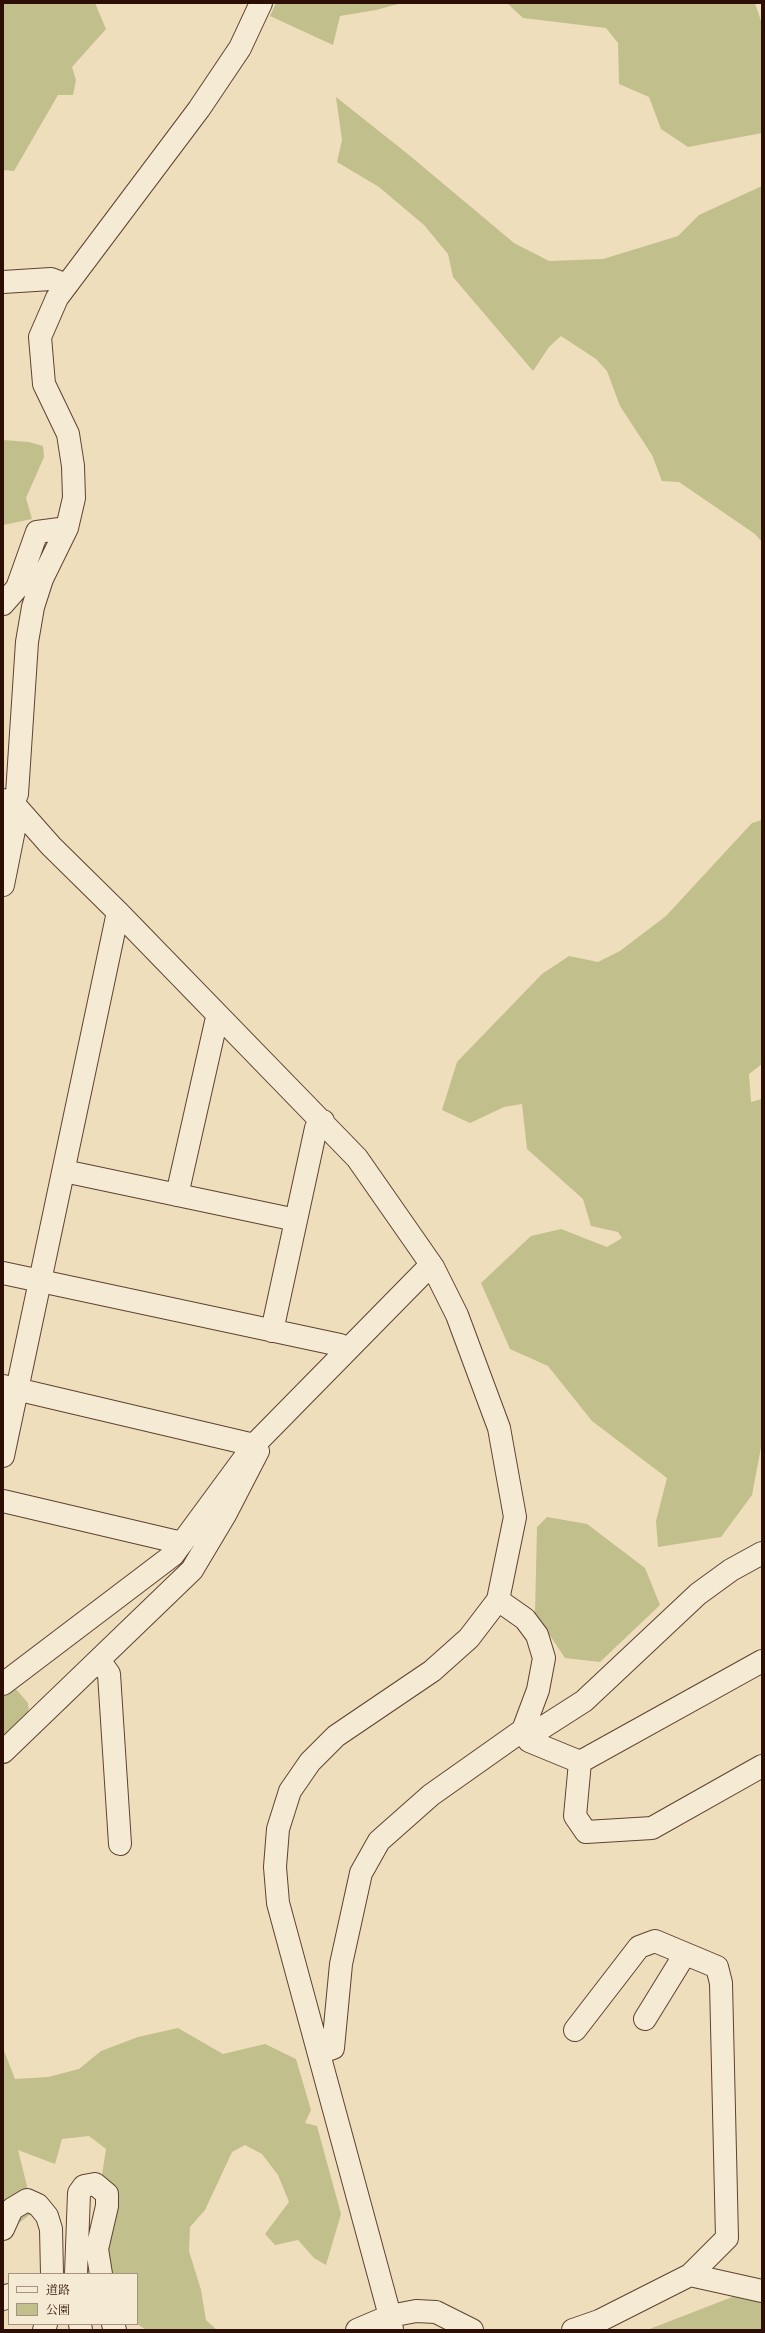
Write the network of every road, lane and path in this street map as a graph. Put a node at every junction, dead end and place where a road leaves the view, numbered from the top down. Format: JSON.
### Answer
{"nodes":[{"id":1,"x":261,"y":3,"type":"edge"},
{"id":2,"x":3,"y":282,"type":"edge"},
{"id":3,"x":67,"y":285,"type":"junction"},
{"id":4,"x":67,"y":528,"type":"junction"},
{"id":5,"x":3,"y":604,"type":"edge"},
{"id":6,"x":8,"y":802,"type":"edge"},
{"id":7,"x":3,"y":885,"type":"edge"},
{"id":8,"x":118,"y":912,"type":"junction"},
{"id":9,"x":220,"y":1017,"type":"junction"},
{"id":10,"x":323,"y":1121,"type":"junction"},
{"id":11,"x":64,"y":1171,"type":"junction"},
{"id":12,"x":177,"y":1194,"type":"junction"},
{"id":13,"x":296,"y":1220,"type":"junction"},
{"id":14,"x":433,"y":1267,"type":"junction"},
{"id":15,"x":3,"y":1273,"type":"edge"},
{"id":16,"x":41,"y":1282,"type":"junction"},
{"id":17,"x":272,"y":1331,"type":"junction"},
{"id":18,"x":346,"y":1350,"type":"junction"},
{"id":19,"x":11,"y":1388,"type":"edge"},
{"id":20,"x":254,"y":1445,"type":"junction"},
{"id":21,"x":3,"y":1456,"type":"edge"},
{"id":22,"x":3,"y":1501,"type":"edge"},
{"id":23,"x":182,"y":1543,"type":"junction"},
{"id":24,"x":762,"y":1553,"type":"edge"},
{"id":25,"x":498,"y":1600,"type":"junction"},
{"id":26,"x":99,"y":1660,"type":"junction"},
{"id":27,"x":762,"y":1661,"type":"edge"},
{"id":28,"x":3,"y":1684,"type":"edge"},
{"id":29,"x":523,"y":1730,"type":"junction"},
{"id":30,"x":3,"y":1752,"type":"edge"},
{"id":31,"x":580,"y":1762,"type":"junction"},
{"id":32,"x":756,"y":1776,"type":"edge"},
{"id":33,"x":120,"y":1844,"type":"dead end"},
{"id":34,"x":685,"y":1954,"type":"junction"},
{"id":35,"x":645,"y":2019,"type":"dead end"},
{"id":36,"x":575,"y":2030,"type":"dead end"},
{"id":37,"x":319,"y":2053,"type":"junction"},
{"id":38,"x":3,"y":2229,"type":"edge"},
{"id":39,"x":47,"y":2271,"type":"edge"},
{"id":40,"x":76,"y":2273,"type":"edge"},
{"id":41,"x":101,"y":2273,"type":"edge"},
{"id":42,"x":690,"y":2276,"type":"junction"},
{"id":43,"x":762,"y":2291,"type":"edge"},
{"id":44,"x":391,"y":2323,"type":"edge"},
{"id":45,"x":357,"y":2330,"type":"edge"},
{"id":46,"x":472,"y":2330,"type":"edge"},
{"id":47,"x":574,"y":2330,"type":"edge"}],
"edges":[{"from":1,"to":3,"type":"street"},
{"from":2,"to":3,"type":"street"},
{"from":3,"to":4,"type":"street"},
{"from":4,"to":5,"type":"street"},
{"from":4,"to":6,"type":"street"},
{"from":6,"to":7,"type":"street"},
{"from":6,"to":8,"type":"street"},
{"from":8,"to":9,"type":"street"},
{"from":8,"to":11,"type":"street"},
{"from":9,"to":10,"type":"street"},
{"from":9,"to":12,"type":"street"},
{"from":10,"to":13,"type":"street"},
{"from":10,"to":14,"type":"street"},
{"from":11,"to":12,"type":"street"},
{"from":11,"to":16,"type":"street"},
{"from":12,"to":13,"type":"street"},
{"from":13,"to":17,"type":"street"},
{"from":14,"to":18,"type":"street"},
{"from":14,"to":25,"type":"street"},
{"from":15,"to":16,"type":"street"},
{"from":16,"to":17,"type":"street"},
{"from":16,"to":19,"type":"street"},
{"from":17,"to":18,"type":"street"},
{"from":18,"to":20,"type":"street"},
{"from":19,"to":20,"type":"street"},
{"from":19,"to":21,"type":"street"},
{"from":20,"to":23,"type":"street"},
{"from":20,"to":26,"type":"street"},
{"from":22,"to":23,"type":"street"},
{"from":23,"to":28,"type":"street"},
{"from":24,"to":29,"type":"street"},
{"from":25,"to":29,"type":"street"},
{"from":25,"to":37,"type":"street"},
{"from":26,"to":30,"type":"street"},
{"from":26,"to":33,"type":"street"},
{"from":27,"to":31,"type":"street"},
{"from":29,"to":31,"type":"street"},
{"from":29,"to":37,"type":"street"},
{"from":31,"to":32,"type":"street"},
{"from":34,"to":35,"type":"street"},
{"from":34,"to":36,"type":"street"},
{"from":34,"to":42,"type":"street"},
{"from":37,"to":44,"type":"street"},
{"from":38,"to":39,"type":"street"},
{"from":40,"to":41,"type":"street"},
{"from":42,"to":43,"type":"street"},
{"from":42,"to":47,"type":"street"},
{"from":44,"to":45,"type":"street"},
{"from":44,"to":46,"type":"street"}]}
